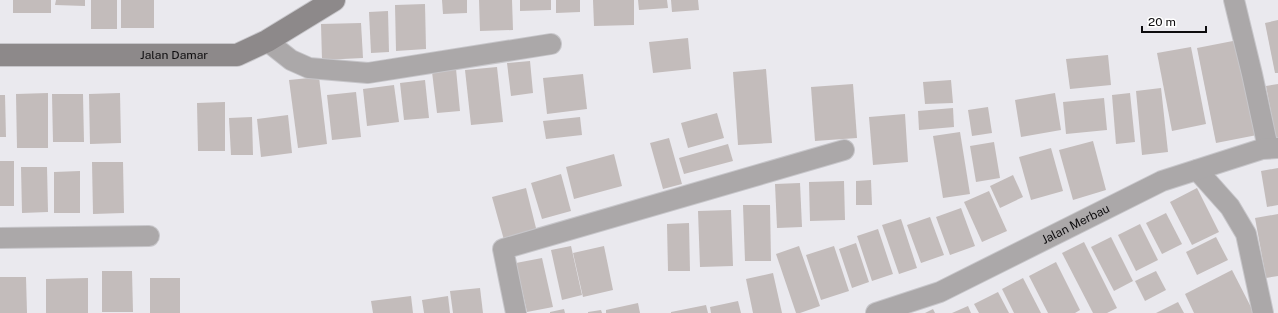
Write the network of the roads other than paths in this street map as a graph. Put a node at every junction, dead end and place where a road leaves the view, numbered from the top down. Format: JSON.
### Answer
{"nodes":[{"id":1,"x":334,"y":0,"type":"edge"},
{"id":2,"x":1234,"y":0,"type":"edge"},
{"id":3,"x":267,"y":41,"type":"junction"},
{"id":4,"x":551,"y":44,"type":"dead end"},
{"id":5,"x":0,"y":55,"type":"edge"},
{"id":6,"x":1273,"y":148,"type":"edge"},
{"id":7,"x":844,"y":150,"type":"dead end"},
{"id":8,"x":1197,"y":170,"type":"junction"},
{"id":9,"x":149,"y":236,"type":"dead end"},
{"id":10,"x":0,"y":238,"type":"edge"},
{"id":11,"x":516,"y":313,"type":"edge"},
{"id":12,"x":876,"y":313,"type":"edge"},
{"id":13,"x":1263,"y":313,"type":"edge"}],
"edges":[{"from":1,"to":3,"type":"street","name":"Jalan Damar"},
{"from":2,"to":6,"type":"street"},
{"from":3,"to":4,"type":"street"},
{"from":3,"to":5,"type":"street","name":"Jalan Damar"},
{"from":6,"to":8,"type":"street","name":"Jalan Merbau"},
{"from":7,"to":11,"type":"street"},
{"from":8,"to":12,"type":"street","name":"Jalan Merbau"},
{"from":8,"to":13,"type":"street"},
{"from":9,"to":10,"type":"street"}]}
